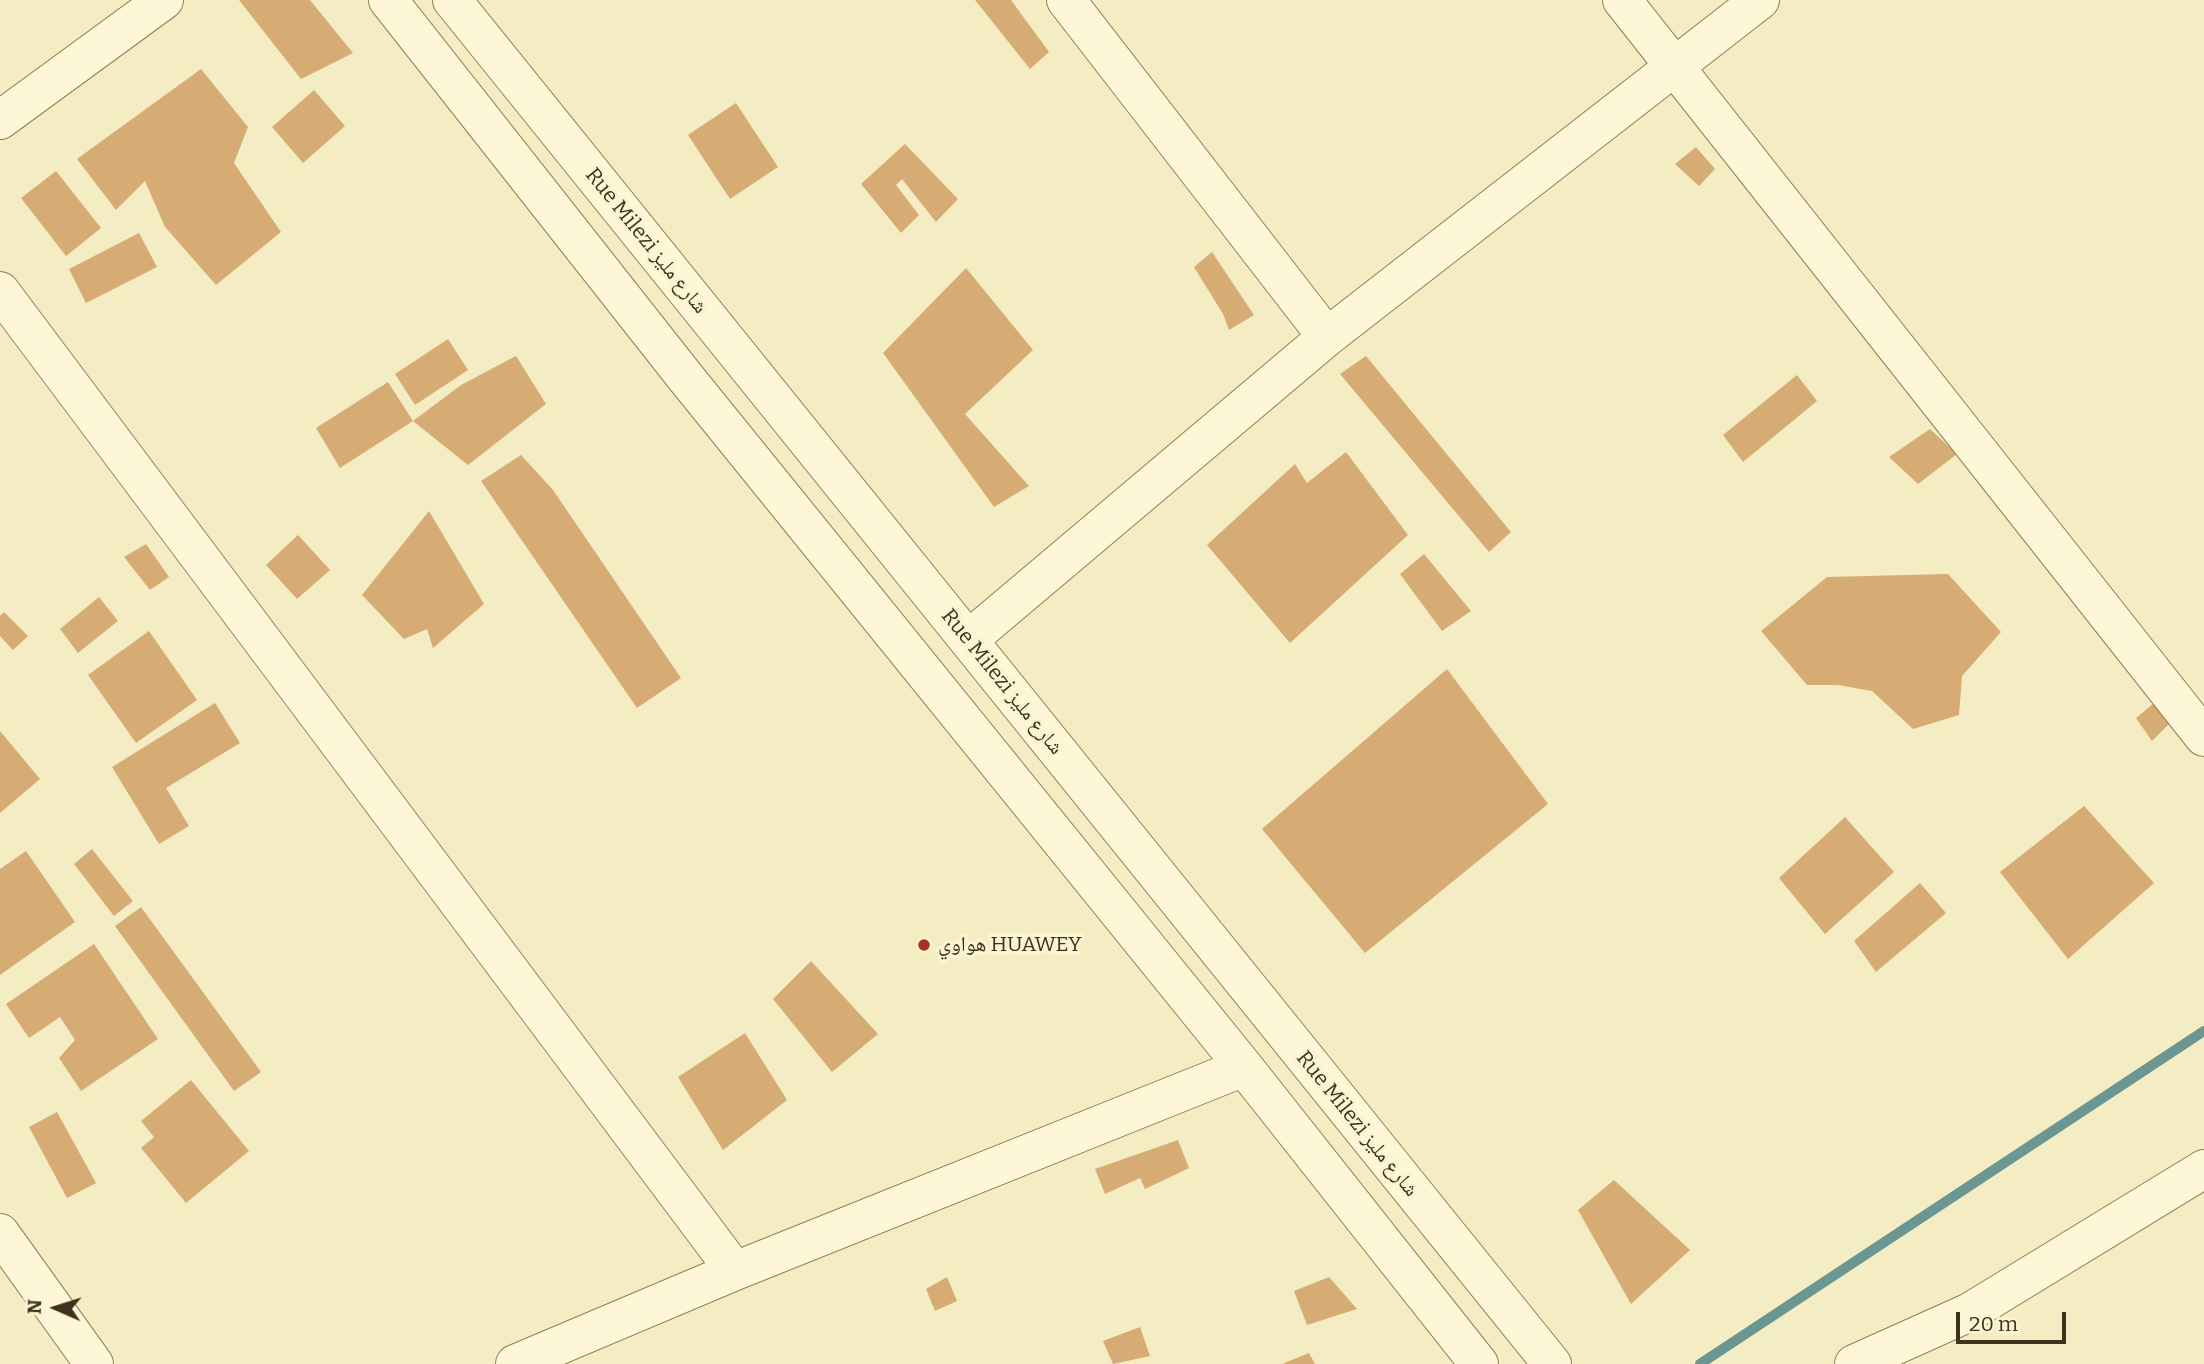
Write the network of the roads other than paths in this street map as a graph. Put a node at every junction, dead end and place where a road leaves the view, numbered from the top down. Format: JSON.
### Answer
{"nodes":[{"id":1,"x":164,"y":0,"type":"edge"},
{"id":2,"x":388,"y":0,"type":"edge"},
{"id":3,"x":451,"y":0,"type":"edge"},
{"id":4,"x":1066,"y":0,"type":"edge"},
{"id":5,"x":1622,"y":0,"type":"edge"},
{"id":6,"x":1760,"y":0,"type":"edge"},
{"id":7,"x":413,"y":31,"type":"junction"},
{"id":8,"x":1673,"y":67,"type":"junction"},
{"id":9,"x":0,"y":120,"type":"edge"},
{"id":10,"x":0,"y":291,"type":"edge"},
{"id":11,"x":1326,"y":337,"type":"junction"},
{"id":12,"x":968,"y":640,"type":"junction"},
{"id":13,"x":2204,"y":737,"type":"edge"},
{"id":14,"x":1244,"y":1067,"type":"junction"},
{"id":15,"x":2204,"y":1169,"type":"edge"},
{"id":16,"x":0,"y":1233,"type":"edge"},
{"id":17,"x":735,"y":1271,"type":"junction"},
{"id":18,"x":94,"y":1364,"type":"edge"},
{"id":19,"x":515,"y":1364,"type":"edge"},
{"id":20,"x":1479,"y":1364,"type":"edge"},
{"id":21,"x":1552,"y":1364,"type":"edge"},
{"id":22,"x":1854,"y":1364,"type":"edge"}],
"edges":[{"from":1,"to":9,"type":"street"},
{"from":2,"to":7,"type":"street"},
{"from":3,"to":7,"type":"street"},
{"from":3,"to":12,"type":"street","name":"Rue Milezi شارع مليز"},
{"from":4,"to":11,"type":"street"},
{"from":5,"to":8,"type":"street"},
{"from":6,"to":8,"type":"street"},
{"from":7,"to":14,"type":"street"},
{"from":8,"to":11,"type":"street"},
{"from":8,"to":13,"type":"street"},
{"from":10,"to":17,"type":"street"},
{"from":11,"to":12,"type":"street"},
{"from":12,"to":21,"type":"street","name":"Rue Milezi شارع مليز"},
{"from":14,"to":17,"type":"street"},
{"from":14,"to":20,"type":"street"},
{"from":15,"to":22,"type":"street"},
{"from":16,"to":18,"type":"street"},
{"from":17,"to":19,"type":"street"}]}
